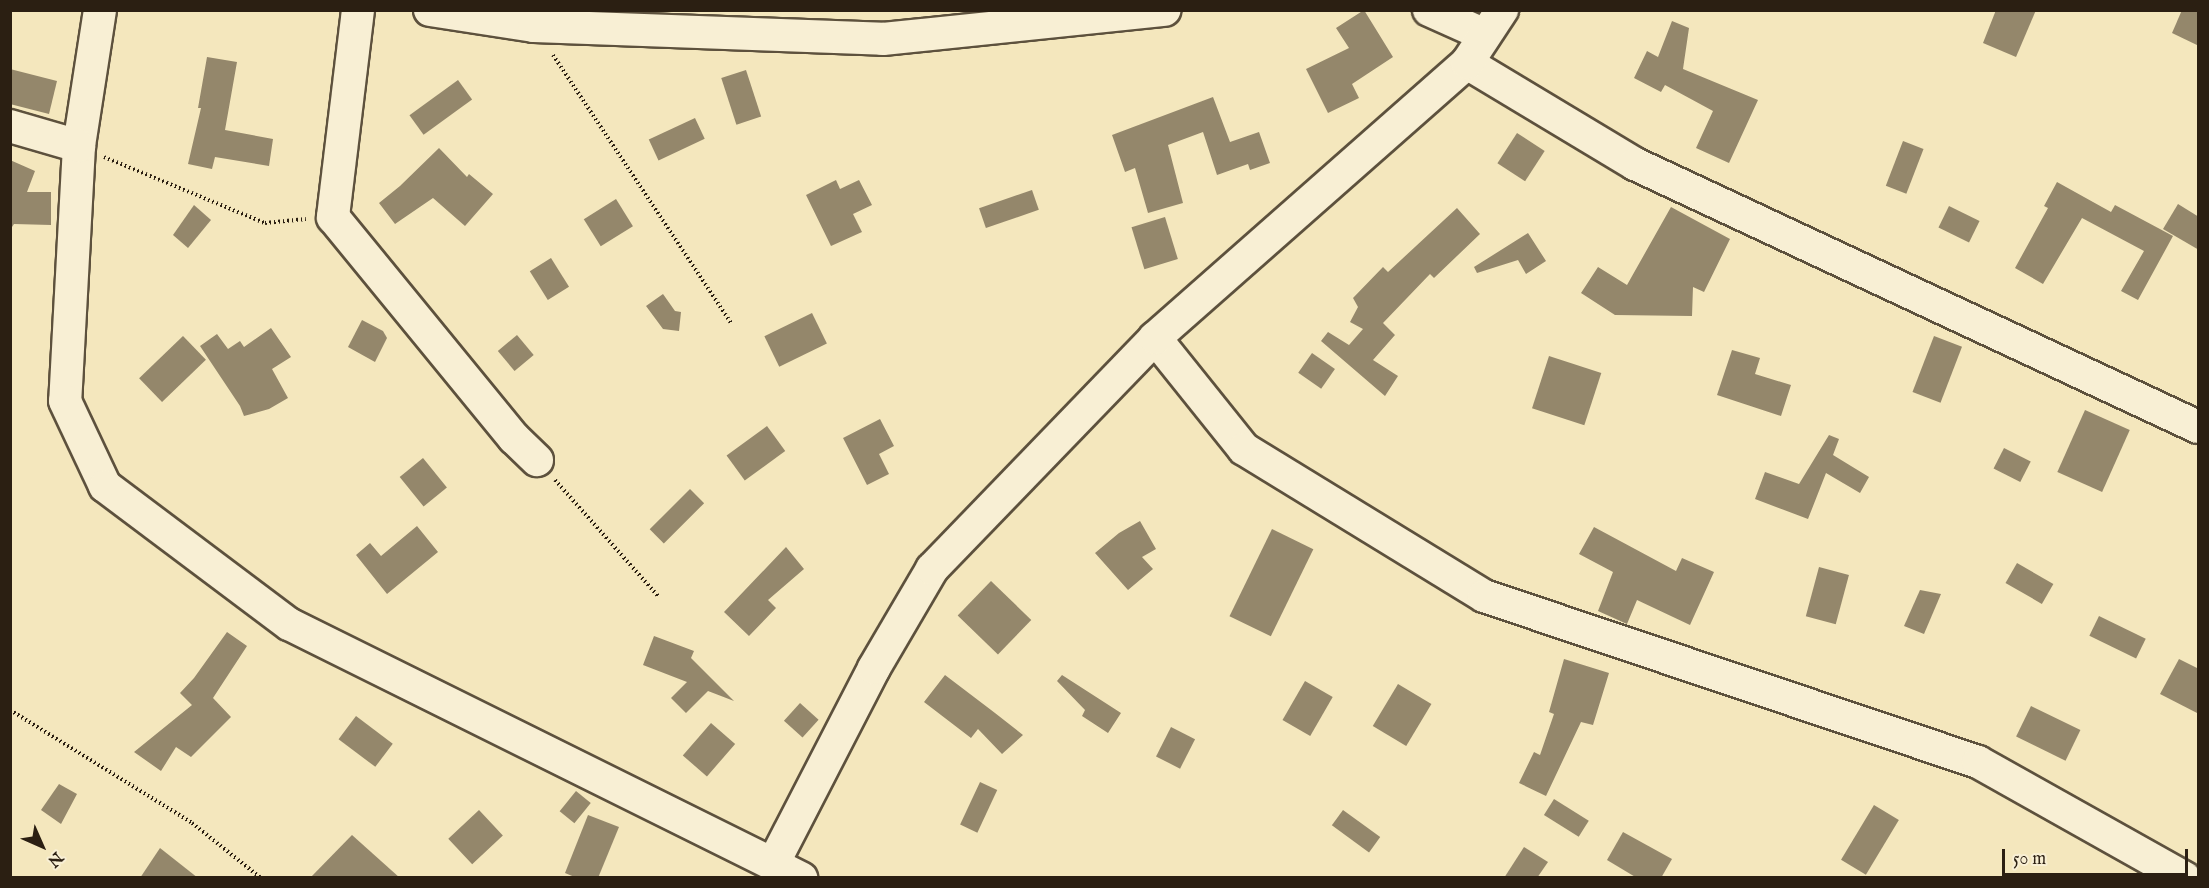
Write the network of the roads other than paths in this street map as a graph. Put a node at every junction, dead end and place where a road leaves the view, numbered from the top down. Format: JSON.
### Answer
{"nodes":[{"id":1,"x":100,"y":10,"type":"edge"},
{"id":2,"x":358,"y":10,"type":"edge"},
{"id":3,"x":430,"y":10,"type":"edge"},
{"id":4,"x":1165,"y":10,"type":"edge"},
{"id":5,"x":1429,"y":10,"type":"edge"},
{"id":6,"x":1494,"y":23,"type":"edge"},
{"id":7,"x":1467,"y":63,"type":"junction"},
{"id":8,"x":10,"y":126,"type":"edge"},
{"id":9,"x":79,"y":146,"type":"junction"},
{"id":10,"x":1155,"y":338,"type":"junction"},
{"id":11,"x":2199,"y":427,"type":"edge"},
{"id":12,"x":537,"y":460,"type":"road end"},
{"id":13,"x":774,"y":862,"type":"junction"},
{"id":14,"x":801,"y":878,"type":"edge"},
{"id":15,"x":2185,"y":878,"type":"edge"}],
"edges":[{"from":1,"to":9,"type":"street"},
{"from":2,"to":12,"type":"street"},
{"from":3,"to":4,"type":"street"},
{"from":5,"to":6,"type":"street"},
{"from":6,"to":7,"type":"street"},
{"from":7,"to":10,"type":"street"},
{"from":7,"to":11,"type":"street"},
{"from":8,"to":9,"type":"street"},
{"from":9,"to":13,"type":"street"},
{"from":10,"to":13,"type":"street"},
{"from":10,"to":15,"type":"street"},
{"from":13,"to":14,"type":"street"}]}
